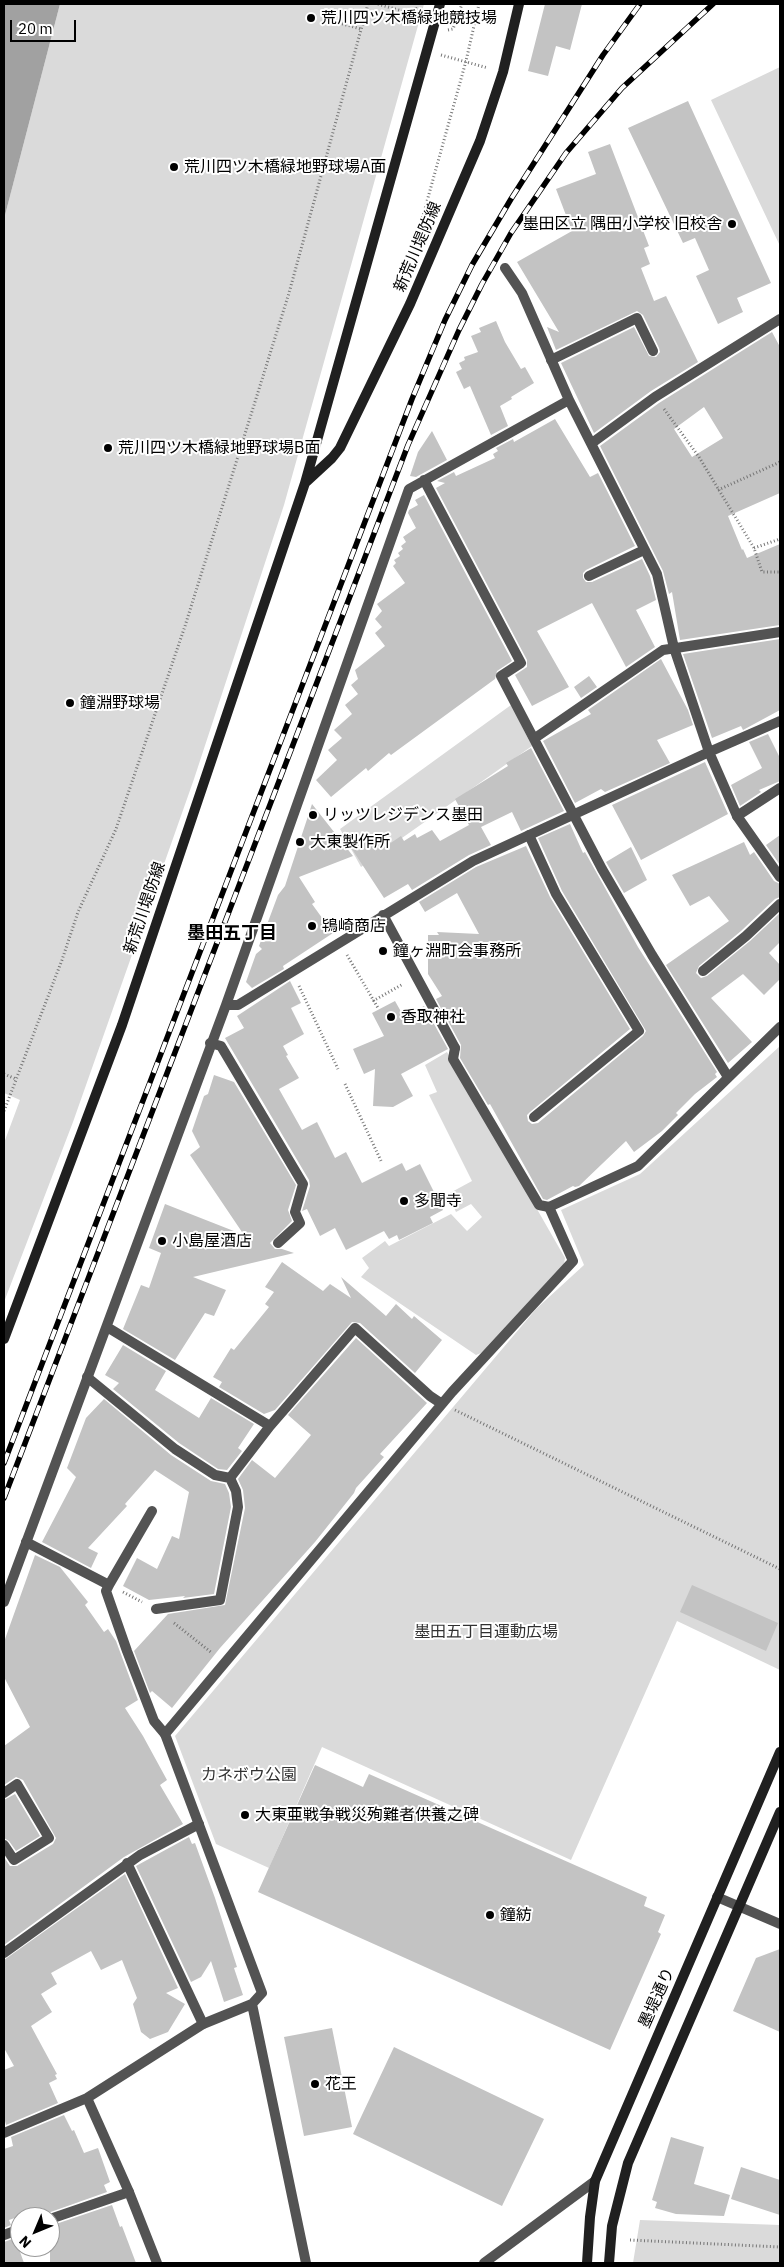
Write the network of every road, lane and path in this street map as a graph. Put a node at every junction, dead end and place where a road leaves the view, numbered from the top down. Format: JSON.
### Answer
{"nodes":[{"id":1,"x":368,"y":4,"type":"edge"},
{"id":2,"x":378,"y":4,"type":"edge"},
{"id":3,"x":416,"y":4,"type":"edge"},
{"id":4,"x":440,"y":4,"type":"edge"},
{"id":5,"x":462,"y":4,"type":"edge"},
{"id":6,"x":479,"y":4,"type":"edge"},
{"id":7,"x":519,"y":4,"type":"edge"},
{"id":8,"x":332,"y":21,"type":"dead end"},
{"id":9,"x":361,"y":29,"type":"junction"},
{"id":10,"x":445,"y":31,"type":"dead end"},
{"id":11,"x":439,"y":54,"type":"dead end"},
{"id":12,"x":466,"y":61,"type":"junction"},
{"id":13,"x":493,"y":70,"type":"dead end"},
{"id":14,"x":412,"y":256,"type":"dead end"},
{"id":15,"x":505,"y":268,"type":"dead end"},
{"id":16,"x":780,"y":319,"type":"edge"},
{"id":17,"x":653,"y":351,"type":"dead end"},
{"id":18,"x":551,"y":360,"type":"junction"},
{"id":19,"x":655,"y":397,"type":"junction"},
{"id":20,"x":569,"y":400,"type":"junction"},
{"id":21,"x":592,"y":443,"type":"junction"},
{"id":22,"x":780,"y":462,"type":"edge"},
{"id":23,"x":424,"y":480,"type":"junction"},
{"id":24,"x":305,"y":483,"type":"junction"},
{"id":25,"x":718,"y":490,"type":"junction"},
{"id":26,"x":780,"y":539,"type":"edge"},
{"id":27,"x":754,"y":548,"type":"junction"},
{"id":28,"x":644,"y":550,"type":"junction"},
{"id":29,"x":780,"y":572,"type":"edge"},
{"id":30,"x":589,"y":576,"type":"dead end"},
{"id":31,"x":780,"y":632,"type":"edge"},
{"id":32,"x":674,"y":648,"type":"junction"},
{"id":33,"x":780,"y":721,"type":"edge"},
{"id":34,"x":534,"y":738,"type":"junction"},
{"id":35,"x":708,"y":752,"type":"junction"},
{"id":36,"x":780,"y":788,"type":"edge"},
{"id":37,"x":574,"y":813,"type":"junction"},
{"id":38,"x":737,"y":816,"type":"junction"},
{"id":39,"x":529,"y":835,"type":"junction"},
{"id":40,"x":780,"y":876,"type":"edge"},
{"id":41,"x":780,"y":904,"type":"edge"},
{"id":42,"x":383,"y":915,"type":"junction"},
{"id":43,"x":339,"y":942,"type":"junction"},
{"id":44,"x":293,"y":971,"type":"junction"},
{"id":45,"x":703,"y":971,"type":"dead end"},
{"id":46,"x":416,"y":976,"type":"junction"},
{"id":47,"x":373,"y":1001,"type":"junction"},
{"id":48,"x":226,"y":1005,"type":"junction"},
{"id":49,"x":378,"y":1008,"type":"dead end"},
{"id":50,"x":780,"y":1027,"type":"edge"},
{"id":51,"x":210,"y":1043,"type":"junction"},
{"id":52,"x":338,"y":1069,"type":"dead end"},
{"id":53,"x":4,"y":1074,"type":"edge"},
{"id":54,"x":728,"y":1077,"type":"junction"},
{"id":55,"x":16,"y":1079,"type":"junction"},
{"id":56,"x":345,"y":1084,"type":"dead end"},
{"id":57,"x":4,"y":1111,"type":"edge"},
{"id":58,"x":534,"y":1117,"type":"dead end"},
{"id":59,"x":382,"y":1163,"type":"dead end"},
{"id":60,"x":549,"y":1208,"type":"junction"},
{"id":61,"x":278,"y":1244,"type":"dead end"},
{"id":62,"x":107,"y":1327,"type":"junction"},
{"id":63,"x":4,"y":1339,"type":"edge"},
{"id":64,"x":87,"y":1377,"type":"junction"},
{"id":65,"x":442,"y":1404,"type":"junction"},
{"id":66,"x":270,"y":1426,"type":"junction"},
{"id":67,"x":230,"y":1478,"type":"junction"},
{"id":68,"x":152,"y":1511,"type":"dead end"},
{"id":69,"x":26,"y":1542,"type":"junction"},
{"id":70,"x":780,"y":1569,"type":"edge"},
{"id":71,"x":109,"y":1585,"type":"junction"},
{"id":72,"x":4,"y":1602,"type":"edge"},
{"id":73,"x":156,"y":1609,"type":"dead end"},
{"id":74,"x":165,"y":1734,"type":"junction"},
{"id":75,"x":780,"y":1752,"type":"edge"},
{"id":76,"x":4,"y":1793,"type":"edge"},
{"id":77,"x":780,"y":1812,"type":"edge"},
{"id":78,"x":199,"y":1824,"type":"junction"},
{"id":79,"x":4,"y":1845,"type":"edge"},
{"id":80,"x":127,"y":1863,"type":"junction"},
{"id":81,"x":718,"y":1897,"type":"junction"},
{"id":82,"x":739,"y":1906,"type":"junction"},
{"id":83,"x":780,"y":1924,"type":"edge"},
{"id":84,"x":4,"y":1953,"type":"edge"},
{"id":85,"x":252,"y":2004,"type":"junction"},
{"id":86,"x":203,"y":2024,"type":"junction"},
{"id":87,"x":87,"y":2098,"type":"junction"},
{"id":88,"x":4,"y":2133,"type":"edge"},
{"id":89,"x":595,"y":2181,"type":"junction"},
{"id":90,"x":129,"y":2192,"type":"junction"},
{"id":91,"x":60,"y":2216,"type":"edge"},
{"id":92,"x":630,"y":2240,"type":"dead end"},
{"id":93,"x":780,"y":2247,"type":"edge"},
{"id":94,"x":157,"y":2263,"type":"edge"},
{"id":95,"x":306,"y":2263,"type":"edge"},
{"id":96,"x":484,"y":2263,"type":"edge"},
{"id":97,"x":586,"y":2263,"type":"edge"},
{"id":98,"x":609,"y":2263,"type":"edge"}],
"edges":[{"from":1,"to":9,"type":"path"},
{"from":2,"to":3,"type":"path"},
{"from":4,"to":24,"type":"main road","name":"新荒川堤防線"},
{"from":5,"to":10,"type":"path"},
{"from":6,"to":12,"type":"path"},
{"from":7,"to":24,"type":"main road","name":"新荒川堤防線"},
{"from":8,"to":9,"type":"path"},
{"from":9,"to":55,"type":"path"},
{"from":11,"to":12,"type":"path"},
{"from":12,"to":13,"type":"path"},
{"from":12,"to":14,"type":"path"},
{"from":15,"to":18,"type":"street"},
{"from":16,"to":19,"type":"street"},
{"from":17,"to":18,"type":"street"},
{"from":18,"to":20,"type":"street"},
{"from":19,"to":21,"type":"street"},
{"from":19,"to":25,"type":"path"},
{"from":20,"to":21,"type":"street"},
{"from":20,"to":23,"type":"street"},
{"from":21,"to":28,"type":"street"},
{"from":22,"to":25,"type":"path"},
{"from":23,"to":34,"type":"street"},
{"from":23,"to":48,"type":"street"},
{"from":24,"to":63,"type":"main road","name":"新荒川堤防線"},
{"from":25,"to":27,"type":"path"},
{"from":26,"to":27,"type":"path"},
{"from":27,"to":29,"type":"path"},
{"from":28,"to":30,"type":"street"},
{"from":28,"to":32,"type":"street"},
{"from":31,"to":32,"type":"street"},
{"from":32,"to":34,"type":"street"},
{"from":32,"to":35,"type":"street"},
{"from":33,"to":35,"type":"street"},
{"from":34,"to":37,"type":"street"},
{"from":35,"to":37,"type":"street"},
{"from":35,"to":38,"type":"street"},
{"from":36,"to":38,"type":"street"},
{"from":37,"to":39,"type":"street"},
{"from":37,"to":54,"type":"street"},
{"from":38,"to":40,"type":"street"},
{"from":39,"to":42,"type":"street"},
{"from":39,"to":58,"type":"street"},
{"from":41,"to":45,"type":"street"},
{"from":42,"to":43,"type":"street"},
{"from":42,"to":46,"type":"street"},
{"from":43,"to":44,"type":"street"},
{"from":43,"to":47,"type":"path"},
{"from":44,"to":48,"type":"street"},
{"from":44,"to":52,"type":"path"},
{"from":46,"to":47,"type":"path"},
{"from":46,"to":60,"type":"street"},
{"from":47,"to":49,"type":"path"},
{"from":48,"to":51,"type":"street"},
{"from":50,"to":54,"type":"street"},
{"from":51,"to":61,"type":"street"},
{"from":51,"to":62,"type":"street"},
{"from":53,"to":55,"type":"path"},
{"from":54,"to":60,"type":"street"},
{"from":55,"to":57,"type":"path"},
{"from":56,"to":59,"type":"path"},
{"from":60,"to":65,"type":"street"},
{"from":62,"to":64,"type":"street"},
{"from":62,"to":66,"type":"street"},
{"from":64,"to":67,"type":"street"},
{"from":64,"to":69,"type":"street"},
{"from":65,"to":66,"type":"street"},
{"from":65,"to":70,"type":"path"},
{"from":65,"to":74,"type":"street"},
{"from":66,"to":67,"type":"street"},
{"from":67,"to":73,"type":"street"},
{"from":68,"to":71,"type":"street"},
{"from":69,"to":71,"type":"street"},
{"from":69,"to":72,"type":"street"},
{"from":71,"to":74,"type":"street"},
{"from":74,"to":78,"type":"street"},
{"from":75,"to":81,"type":"main road","name":"墨堤通り"},
{"from":76,"to":79,"type":"street"},
{"from":77,"to":82,"type":"main road"},
{"from":78,"to":80,"type":"street"},
{"from":78,"to":85,"type":"street"},
{"from":80,"to":84,"type":"street"},
{"from":80,"to":86,"type":"street"},
{"from":81,"to":82,"type":"street"},
{"from":81,"to":89,"type":"main road","name":"墨堤通り"},
{"from":82,"to":83,"type":"street"},
{"from":82,"to":98,"type":"main road"},
{"from":85,"to":86,"type":"street"},
{"from":85,"to":95,"type":"street"},
{"from":86,"to":87,"type":"street"},
{"from":87,"to":88,"type":"street"},
{"from":87,"to":90,"type":"street"},
{"from":89,"to":96,"type":"street"},
{"from":89,"to":97,"type":"main road","name":"墨堤通り"},
{"from":90,"to":91,"type":"street"},
{"from":90,"to":94,"type":"street"},
{"from":92,"to":93,"type":"path"}]}
